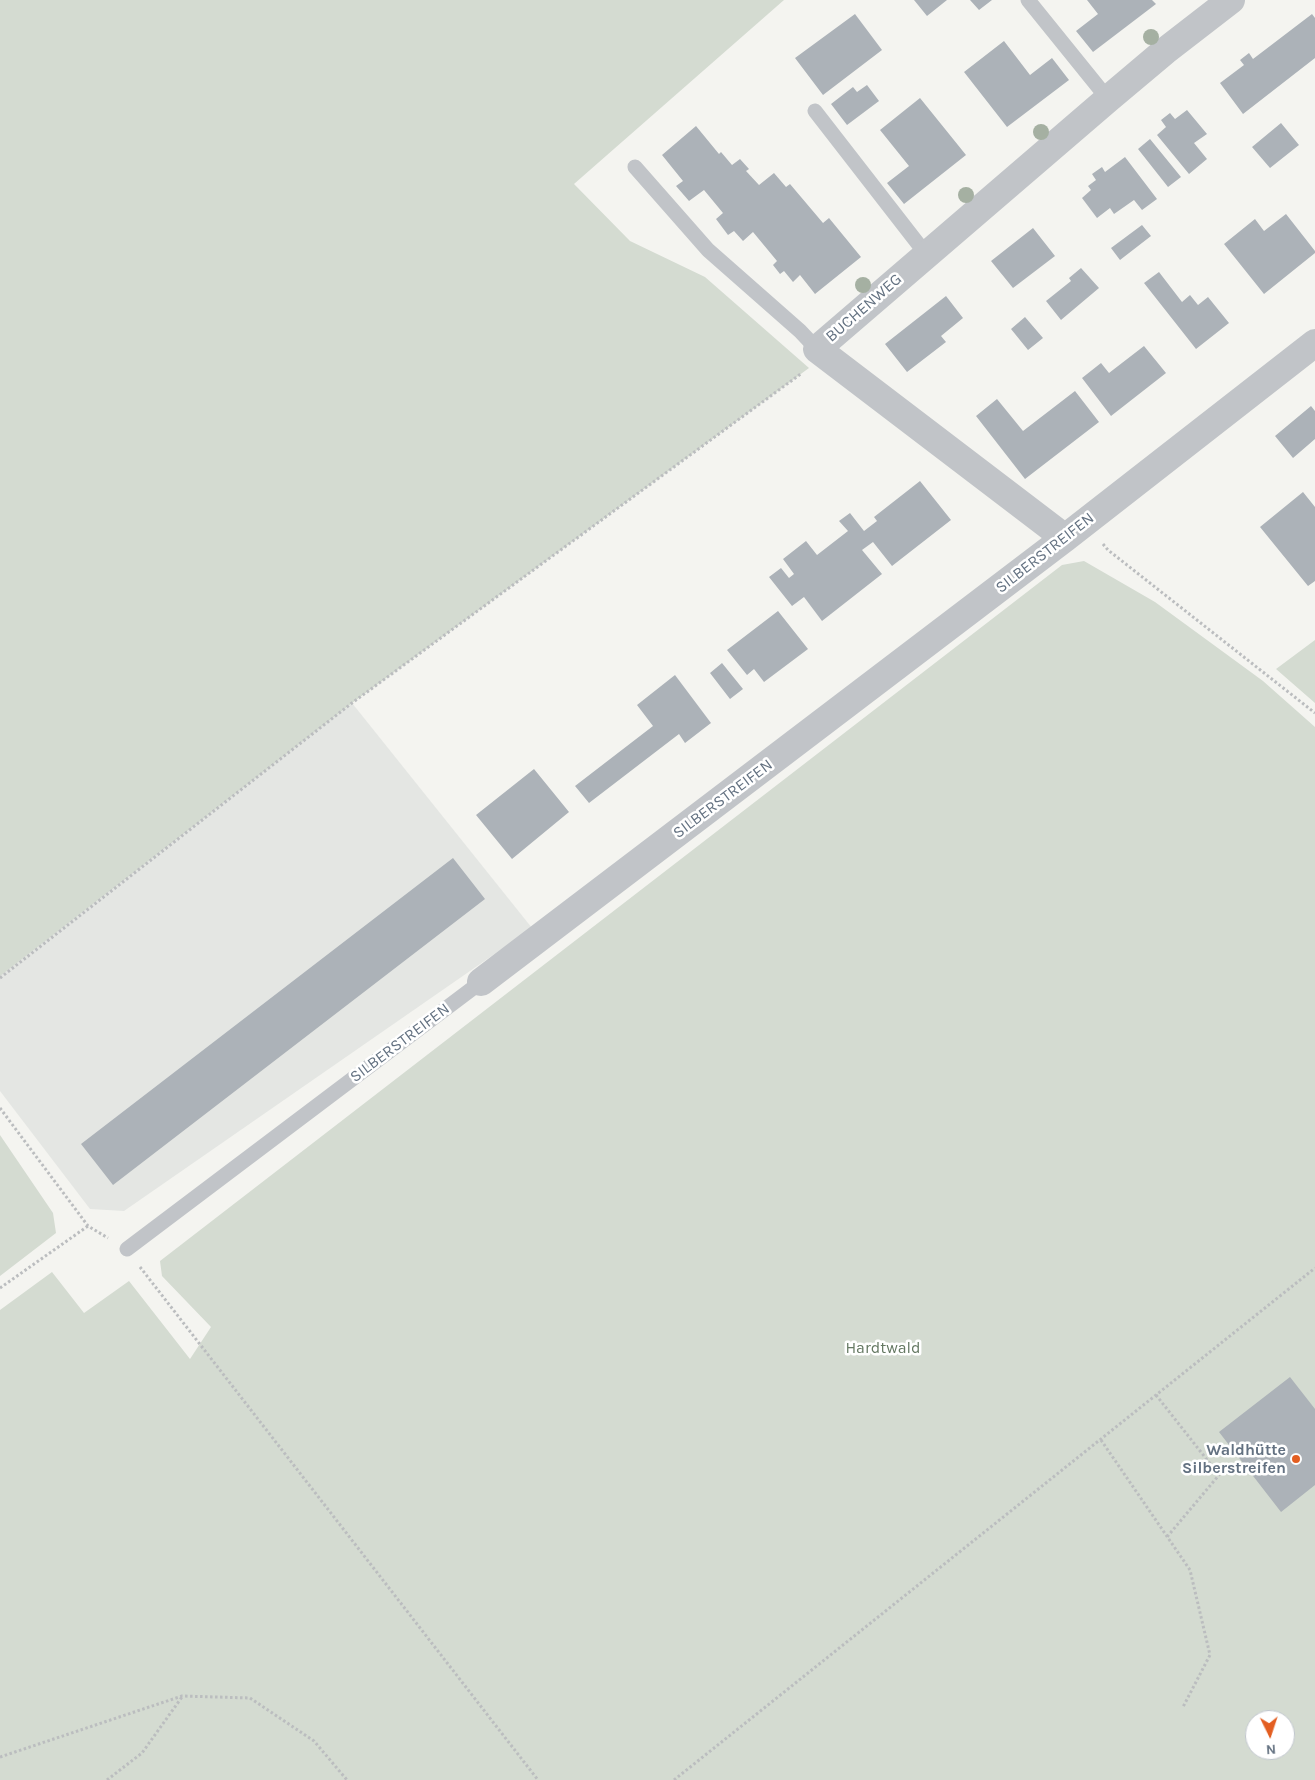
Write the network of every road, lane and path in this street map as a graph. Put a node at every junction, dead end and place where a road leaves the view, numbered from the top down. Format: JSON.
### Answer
{"nodes":[{"id":1,"x":1028,"y":0,"type":"edge"},
{"id":2,"x":1231,"y":0,"type":"edge"},
{"id":3,"x":1108,"y":99,"type":"junction"},
{"id":4,"x":815,"y":111,"type":"dead end"},
{"id":5,"x":635,"y":166,"type":"dead end"},
{"id":6,"x":926,"y":254,"type":"junction"},
{"id":7,"x":1315,"y":343,"type":"edge"},
{"id":8,"x":817,"y":349,"type":"junction"},
{"id":9,"x":1075,"y":531,"type":"junction"},
{"id":10,"x":1315,"y":714,"type":"edge"},
{"id":11,"x":0,"y":978,"type":"edge"},
{"id":12,"x":482,"y":982,"type":"joint"},
{"id":13,"x":0,"y":1108,"type":"edge"},
{"id":14,"x":88,"y":1226,"type":"junction"},
{"id":15,"x":127,"y":1250,"type":"junction"},
{"id":16,"x":1315,"y":1268,"type":"edge"},
{"id":17,"x":0,"y":1288,"type":"edge"},
{"id":18,"x":1156,"y":1395,"type":"junction"},
{"id":19,"x":1101,"y":1440,"type":"junction"},
{"id":20,"x":1167,"y":1536,"type":"junction"},
{"id":21,"x":182,"y":1696,"type":"junction"},
{"id":22,"x":1184,"y":1707,"type":"dead end"},
{"id":23,"x":0,"y":1757,"type":"edge"},
{"id":24,"x":107,"y":1780,"type":"edge"},
{"id":25,"x":347,"y":1780,"type":"edge"},
{"id":26,"x":538,"y":1780,"type":"edge"},
{"id":27,"x":674,"y":1780,"type":"edge"}],
"edges":[{"from":1,"to":3,"type":"lane"},
{"from":2,"to":3,"type":"street","name":"BUCHENWEG"},
{"from":3,"to":6,"type":"street","name":"BUCHENWEG"},
{"from":4,"to":6,"type":"lane"},
{"from":5,"to":8,"type":"lane","name":"BUCHENWEG"},
{"from":6,"to":8,"type":"street","name":"BUCHENWEG"},
{"from":7,"to":9,"type":"street","name":"SILBERSTREIFEN"},
{"from":8,"to":9,"type":"street"},
{"from":8,"to":11,"type":"path"},
{"from":9,"to":10,"type":"path"},
{"from":9,"to":12,"type":"street","name":"SILBERSTREIFEN"},
{"from":12,"to":15,"type":"lane","name":"SILBERSTREIFEN"},
{"from":13,"to":14,"type":"path"},
{"from":14,"to":15,"type":"path"},
{"from":14,"to":17,"type":"path"},
{"from":15,"to":26,"type":"path"},
{"from":16,"to":18,"type":"path"},
{"from":18,"to":19,"type":"path"},
{"from":18,"to":20,"type":"path"},
{"from":19,"to":20,"type":"path"},
{"from":19,"to":27,"type":"path"},
{"from":20,"to":22,"type":"path"},
{"from":21,"to":23,"type":"path"},
{"from":21,"to":24,"type":"path"},
{"from":21,"to":25,"type":"path"}]}
